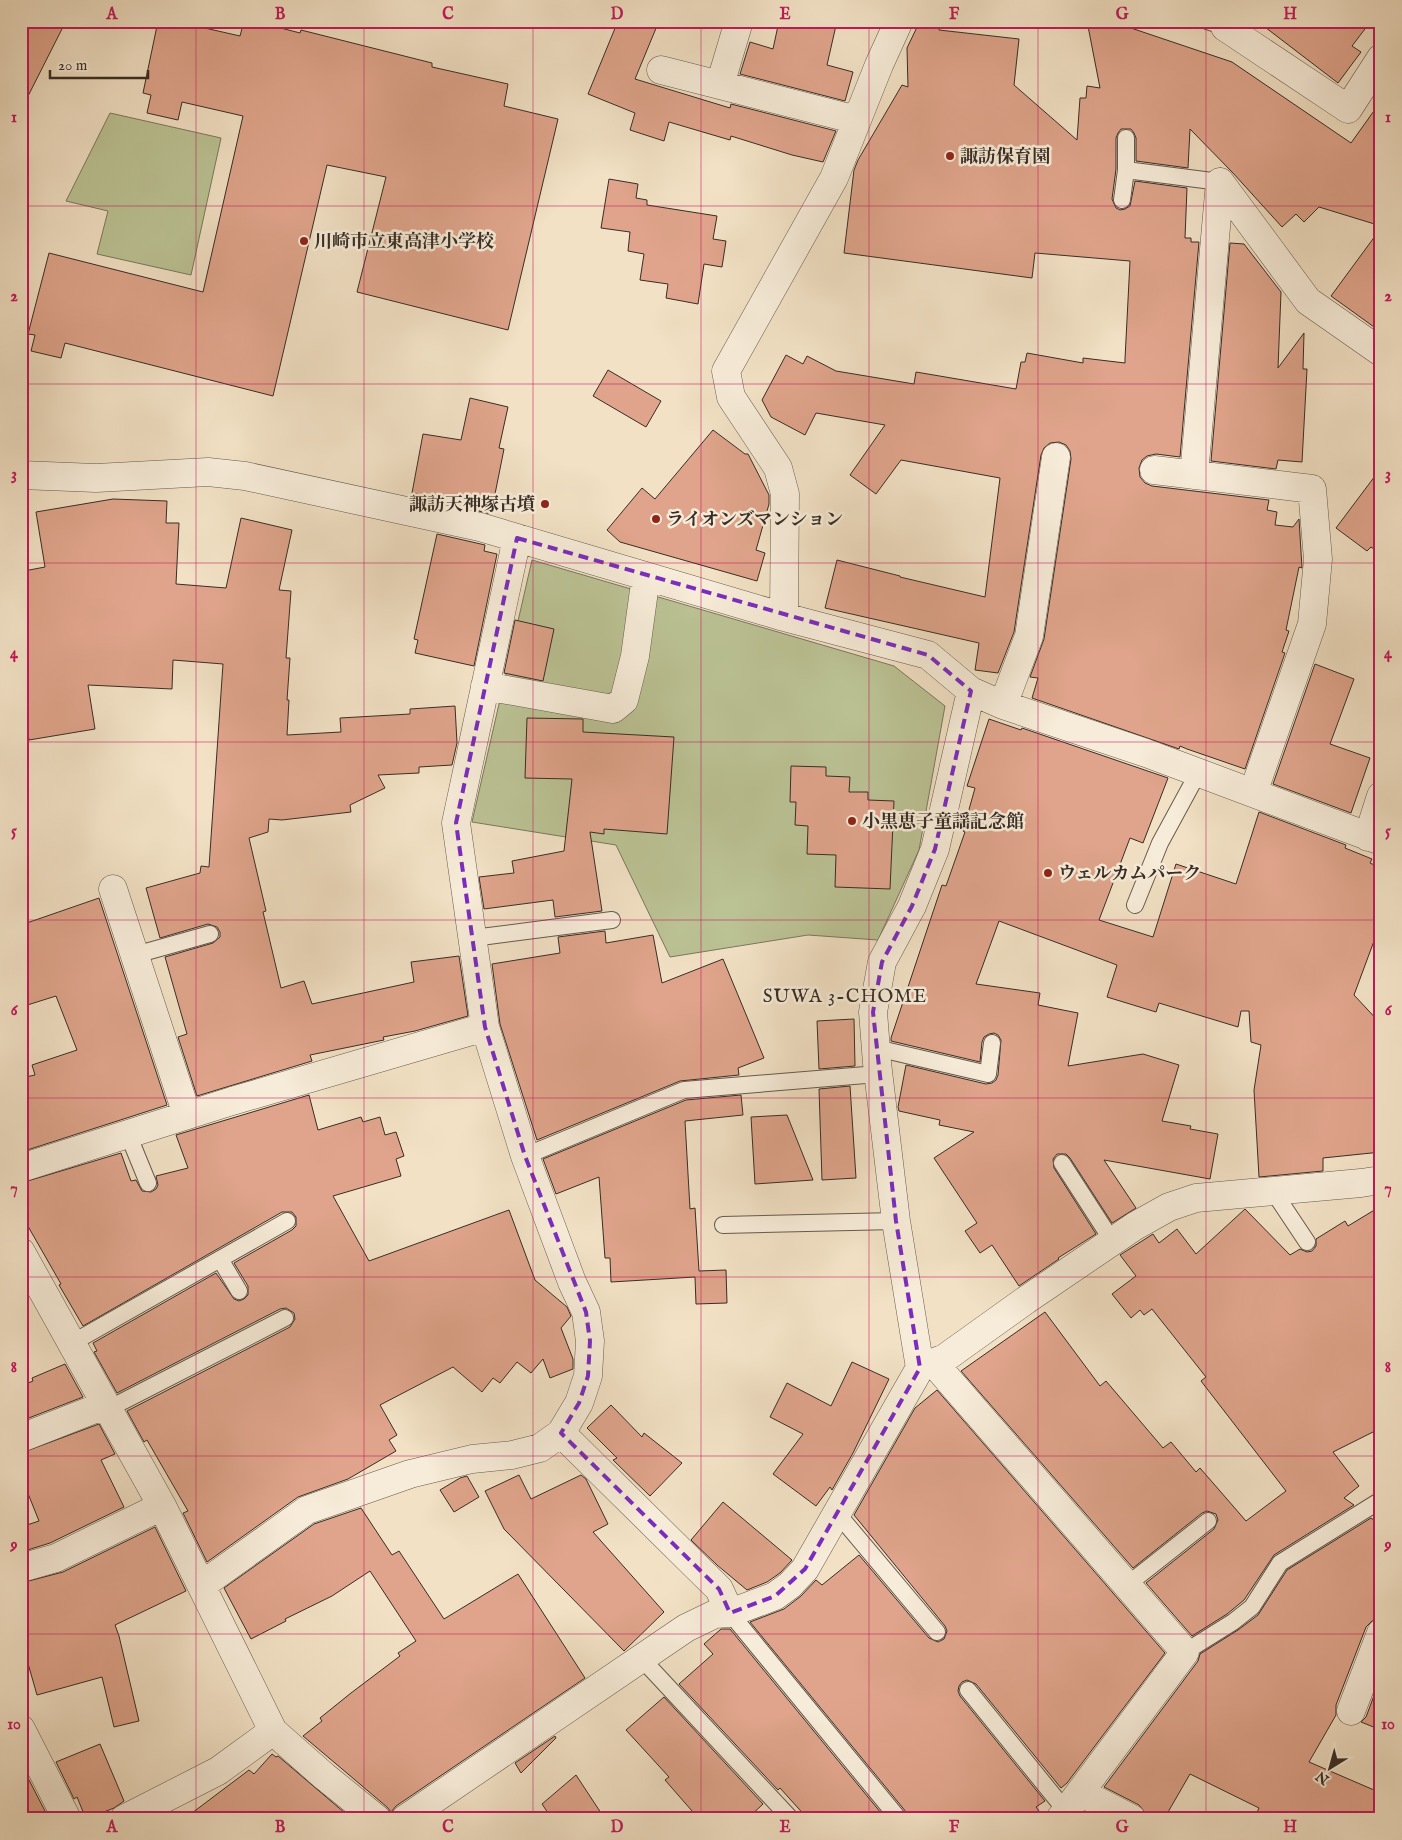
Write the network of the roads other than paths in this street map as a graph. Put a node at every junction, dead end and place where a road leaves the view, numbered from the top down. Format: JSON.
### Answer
{"nodes":[{"id":1,"x":740,"y":21,"type":"edge"},
{"id":2,"x":899,"y":21,"type":"edge"},
{"id":3,"x":1220,"y":23,"type":"edge"},
{"id":4,"x":1381,"y":58,"type":"edge"},
{"id":5,"x":661,"y":70,"type":"dead end"},
{"id":6,"x":720,"y":85,"type":"junction"},
{"id":7,"x":857,"y":120,"type":"junction"},
{"id":8,"x":1126,"y":138,"type":"dead end"},
{"id":9,"x":1126,"y":170,"type":"junction"},
{"id":10,"x":1220,"y":182,"type":"junction"},
{"id":11,"x":1122,"y":200,"type":"dead end"},
{"id":12,"x":1381,"y":352,"type":"edge"},
{"id":13,"x":1056,"y":457,"type":"dead end"},
{"id":14,"x":1154,"y":470,"type":"dead end"},
{"id":15,"x":21,"y":475,"type":"edge"},
{"id":16,"x":1194,"y":475,"type":"junction"},
{"id":17,"x":516,"y":538,"type":"junction"},
{"id":18,"x":646,"y":576,"type":"junction"},
{"id":19,"x":784,"y":617,"type":"junction"},
{"id":20,"x":484,"y":686,"type":"junction"},
{"id":21,"x":971,"y":691,"type":"junction"},
{"id":22,"x":1003,"y":705,"type":"junction"},
{"id":23,"x":1198,"y":773,"type":"junction"},
{"id":24,"x":1253,"y":793,"type":"junction"},
{"id":25,"x":1381,"y":796,"type":"edge"},
{"id":26,"x":1375,"y":839,"type":"edge"},
{"id":27,"x":113,"y":889,"type":"dead end"},
{"id":28,"x":1135,"y":905,"type":"dead end"},
{"id":29,"x":612,"y":920,"type":"dead end"},
{"id":30,"x":210,"y":934,"type":"dead end"},
{"id":31,"x":473,"y":938,"type":"junction"},
{"id":32,"x":135,"y":955,"type":"junction"},
{"id":33,"x":486,"y":1027,"type":"junction"},
{"id":34,"x":992,"y":1042,"type":"dead end"},
{"id":35,"x":877,"y":1061,"type":"junction"},
{"id":36,"x":187,"y":1115,"type":"junction"},
{"id":37,"x":128,"y":1134,"type":"junction"},
{"id":38,"x":525,"y":1156,"type":"junction"},
{"id":39,"x":1062,"y":1163,"type":"dead end"},
{"id":40,"x":21,"y":1168,"type":"edge"},
{"id":41,"x":1381,"y":1180,"type":"edge"},
{"id":42,"x":148,"y":1183,"type":"dead end"},
{"id":43,"x":1273,"y":1191,"type":"junction"},
{"id":44,"x":287,"y":1221,"type":"dead end"},
{"id":45,"x":896,"y":1221,"type":"junction"},
{"id":46,"x":723,"y":1225,"type":"dead end"},
{"id":47,"x":1113,"y":1242,"type":"junction"},
{"id":48,"x":1306,"y":1242,"type":"dead end"},
{"id":49,"x":21,"y":1252,"type":"edge"},
{"id":50,"x":220,"y":1259,"type":"junction"},
{"id":51,"x":29,"y":1284,"type":"edge"},
{"id":52,"x":239,"y":1291,"type":"dead end"},
{"id":53,"x":285,"y":1318,"type":"dead end"},
{"id":54,"x":72,"y":1343,"type":"junction"},
{"id":55,"x":927,"y":1365,"type":"junction"},
{"id":56,"x":107,"y":1407,"type":"junction"},
{"id":57,"x":561,"y":1433,"type":"junction"},
{"id":58,"x":21,"y":1438,"type":"edge"},
{"id":59,"x":1381,"y":1500,"type":"edge"},
{"id":60,"x":162,"y":1506,"type":"junction"},
{"id":61,"x":837,"y":1513,"type":"junction"},
{"id":62,"x":1208,"y":1521,"type":"dead end"},
{"id":63,"x":21,"y":1568,"type":"edge"},
{"id":64,"x":202,"y":1585,"type":"junction"},
{"id":65,"x":1127,"y":1585,"type":"junction"},
{"id":66,"x":730,"y":1613,"type":"junction"},
{"id":67,"x":937,"y":1632,"type":"dead end"},
{"id":68,"x":1381,"y":1633,"type":"edge"},
{"id":69,"x":1185,"y":1652,"type":"junction"},
{"id":70,"x":642,"y":1658,"type":"junction"},
{"id":71,"x":968,"y":1690,"type":"dead end"},
{"id":72,"x":1351,"y":1711,"type":"dead end"},
{"id":73,"x":21,"y":1729,"type":"edge"},
{"id":74,"x":273,"y":1731,"type":"junction"},
{"id":75,"x":1069,"y":1807,"type":"edge"},
{"id":76,"x":67,"y":1819,"type":"edge"},
{"id":77,"x":124,"y":1819,"type":"edge"},
{"id":78,"x":377,"y":1819,"type":"edge"},
{"id":79,"x":405,"y":1819,"type":"edge"},
{"id":80,"x":791,"y":1819,"type":"edge"},
{"id":81,"x":900,"y":1819,"type":"edge"},
{"id":82,"x":1132,"y":1819,"type":"edge"}],
"edges":[{"from":1,"to":6,"type":"street"},
{"from":2,"to":7,"type":"street"},
{"from":3,"to":4,"type":"street"},
{"from":5,"to":6,"type":"street"},
{"from":6,"to":7,"type":"street"},
{"from":7,"to":19,"type":"street"},
{"from":8,"to":9,"type":"lane"},
{"from":9,"to":10,"type":"lane"},
{"from":9,"to":11,"type":"lane"},
{"from":10,"to":12,"type":"street"},
{"from":10,"to":16,"type":"street"},
{"from":13,"to":22,"type":"street"},
{"from":14,"to":16,"type":"street"},
{"from":15,"to":17,"type":"street"},
{"from":16,"to":24,"type":"street"},
{"from":17,"to":18,"type":"street"},
{"from":17,"to":20,"type":"street"},
{"from":18,"to":19,"type":"street"},
{"from":18,"to":20,"type":"street"},
{"from":19,"to":21,"type":"street"},
{"from":20,"to":31,"type":"street"},
{"from":21,"to":22,"type":"street"},
{"from":21,"to":35,"type":"street"},
{"from":22,"to":23,"type":"street"},
{"from":23,"to":24,"type":"street"},
{"from":23,"to":28,"type":"lane"},
{"from":24,"to":26,"type":"street"},
{"from":25,"to":26,"type":"street"},
{"from":27,"to":32,"type":"street"},
{"from":29,"to":31,"type":"lane"},
{"from":30,"to":32,"type":"lane"},
{"from":31,"to":33,"type":"street"},
{"from":32,"to":36,"type":"street"},
{"from":33,"to":36,"type":"street"},
{"from":33,"to":38,"type":"street"},
{"from":34,"to":35,"type":"lane"},
{"from":35,"to":38,"type":"lane"},
{"from":35,"to":45,"type":"street"},
{"from":36,"to":37,"type":"street"},
{"from":37,"to":40,"type":"street"},
{"from":37,"to":42,"type":"lane"},
{"from":38,"to":57,"type":"street"},
{"from":39,"to":47,"type":"lane"},
{"from":41,"to":43,"type":"street"},
{"from":43,"to":47,"type":"street"},
{"from":43,"to":48,"type":"lane"},
{"from":44,"to":50,"type":"lane"},
{"from":45,"to":46,"type":"lane"},
{"from":45,"to":55,"type":"street"},
{"from":47,"to":55,"type":"street"},
{"from":49,"to":51,"type":"street"},
{"from":50,"to":52,"type":"lane"},
{"from":50,"to":54,"type":"lane"},
{"from":51,"to":54,"type":"street"},
{"from":53,"to":56,"type":"lane"},
{"from":54,"to":56,"type":"street"},
{"from":55,"to":61,"type":"street"},
{"from":55,"to":65,"type":"street"},
{"from":56,"to":58,"type":"street"},
{"from":56,"to":60,"type":"street"},
{"from":57,"to":64,"type":"street"},
{"from":57,"to":66,"type":"street"},
{"from":59,"to":69,"type":"lane"},
{"from":60,"to":63,"type":"street"},
{"from":60,"to":64,"type":"street"},
{"from":61,"to":66,"type":"street"},
{"from":61,"to":67,"type":"lane"},
{"from":62,"to":65,"type":"lane"},
{"from":64,"to":74,"type":"street"},
{"from":65,"to":69,"type":"street"},
{"from":66,"to":70,"type":"street"},
{"from":66,"to":81,"type":"lane"},
{"from":68,"to":72,"type":"street"},
{"from":69,"to":75,"type":"street"},
{"from":70,"to":79,"type":"street"},
{"from":70,"to":80,"type":"lane"},
{"from":71,"to":75,"type":"lane"},
{"from":73,"to":76,"type":"street"},
{"from":74,"to":77,"type":"street"},
{"from":74,"to":78,"type":"street"},
{"from":75,"to":82,"type":"street"}]}
